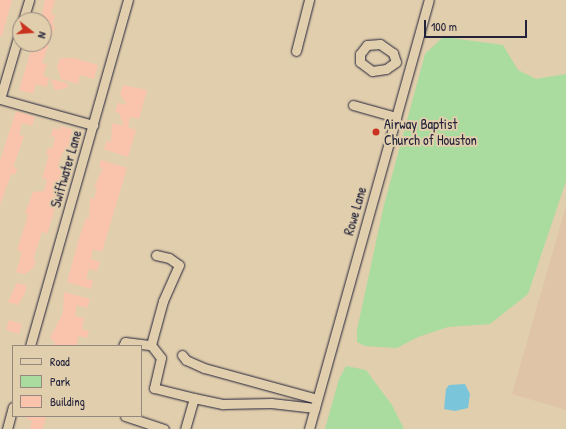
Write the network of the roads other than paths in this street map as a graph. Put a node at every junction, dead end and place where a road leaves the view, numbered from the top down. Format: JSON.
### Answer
{"nodes":[{"id":1,"x":29,"y":0,"type":"edge"},
{"id":2,"x":128,"y":0,"type":"edge"},
{"id":3,"x":309,"y":0,"type":"edge"},
{"id":4,"x":429,"y":0,"type":"edge"},
{"id":5,"x":25,"y":12,"type":"edge"},
{"id":6,"x":296,"y":51,"type":"dead end"},
{"id":7,"x":14,"y":52,"type":"edge"},
{"id":8,"x":396,"y":62,"type":"dead end"},
{"id":9,"x":410,"y":66,"type":"junction"},
{"id":10,"x":0,"y":99,"type":"edge"},
{"id":11,"x":353,"y":105,"type":"dead end"},
{"id":12,"x":396,"y":117,"type":"junction"},
{"id":13,"x":93,"y":126,"type":"junction"},
{"id":14,"x":156,"y":255,"type":"dead end"},
{"id":15,"x":30,"y":345,"type":"edge"},
{"id":16,"x":124,"y":345,"type":"edge"},
{"id":17,"x":151,"y":345,"type":"junction"},
{"id":18,"x":182,"y":355,"type":"dead end"},
{"id":19,"x":194,"y":398,"type":"junction"},
{"id":20,"x":316,"y":404,"type":"junction"},
{"id":21,"x":12,"y":411,"type":"edge"},
{"id":22,"x":128,"y":417,"type":"edge"},
{"id":23,"x":7,"y":429,"type":"edge"},
{"id":24,"x":164,"y":429,"type":"edge"},
{"id":25,"x":185,"y":429,"type":"edge"},
{"id":26,"x":309,"y":429,"type":"edge"}],
"edges":[{"from":1,"to":5,"type":"street"},
{"from":2,"to":13,"type":"street","name":"Swiftwater Lane"},
{"from":3,"to":6,"type":"street"},
{"from":4,"to":9,"type":"street","name":"Rowe Lane"},
{"from":7,"to":10,"type":"street"},
{"from":8,"to":9,"type":"street"},
{"from":9,"to":12,"type":"street","name":"Rowe Lane"},
{"from":10,"to":13,"type":"street"},
{"from":11,"to":12,"type":"street"},
{"from":12,"to":20,"type":"street","name":"Rowe Lane"},
{"from":13,"to":15,"type":"street","name":"Swiftwater Lane"},
{"from":14,"to":17,"type":"street"},
{"from":16,"to":17,"type":"street"},
{"from":17,"to":19,"type":"street"},
{"from":18,"to":20,"type":"street"},
{"from":19,"to":20,"type":"street"},
{"from":19,"to":25,"type":"street"},
{"from":20,"to":26,"type":"street","name":"Rowe Lane"},
{"from":21,"to":23,"type":"street"},
{"from":22,"to":24,"type":"street"}]}
